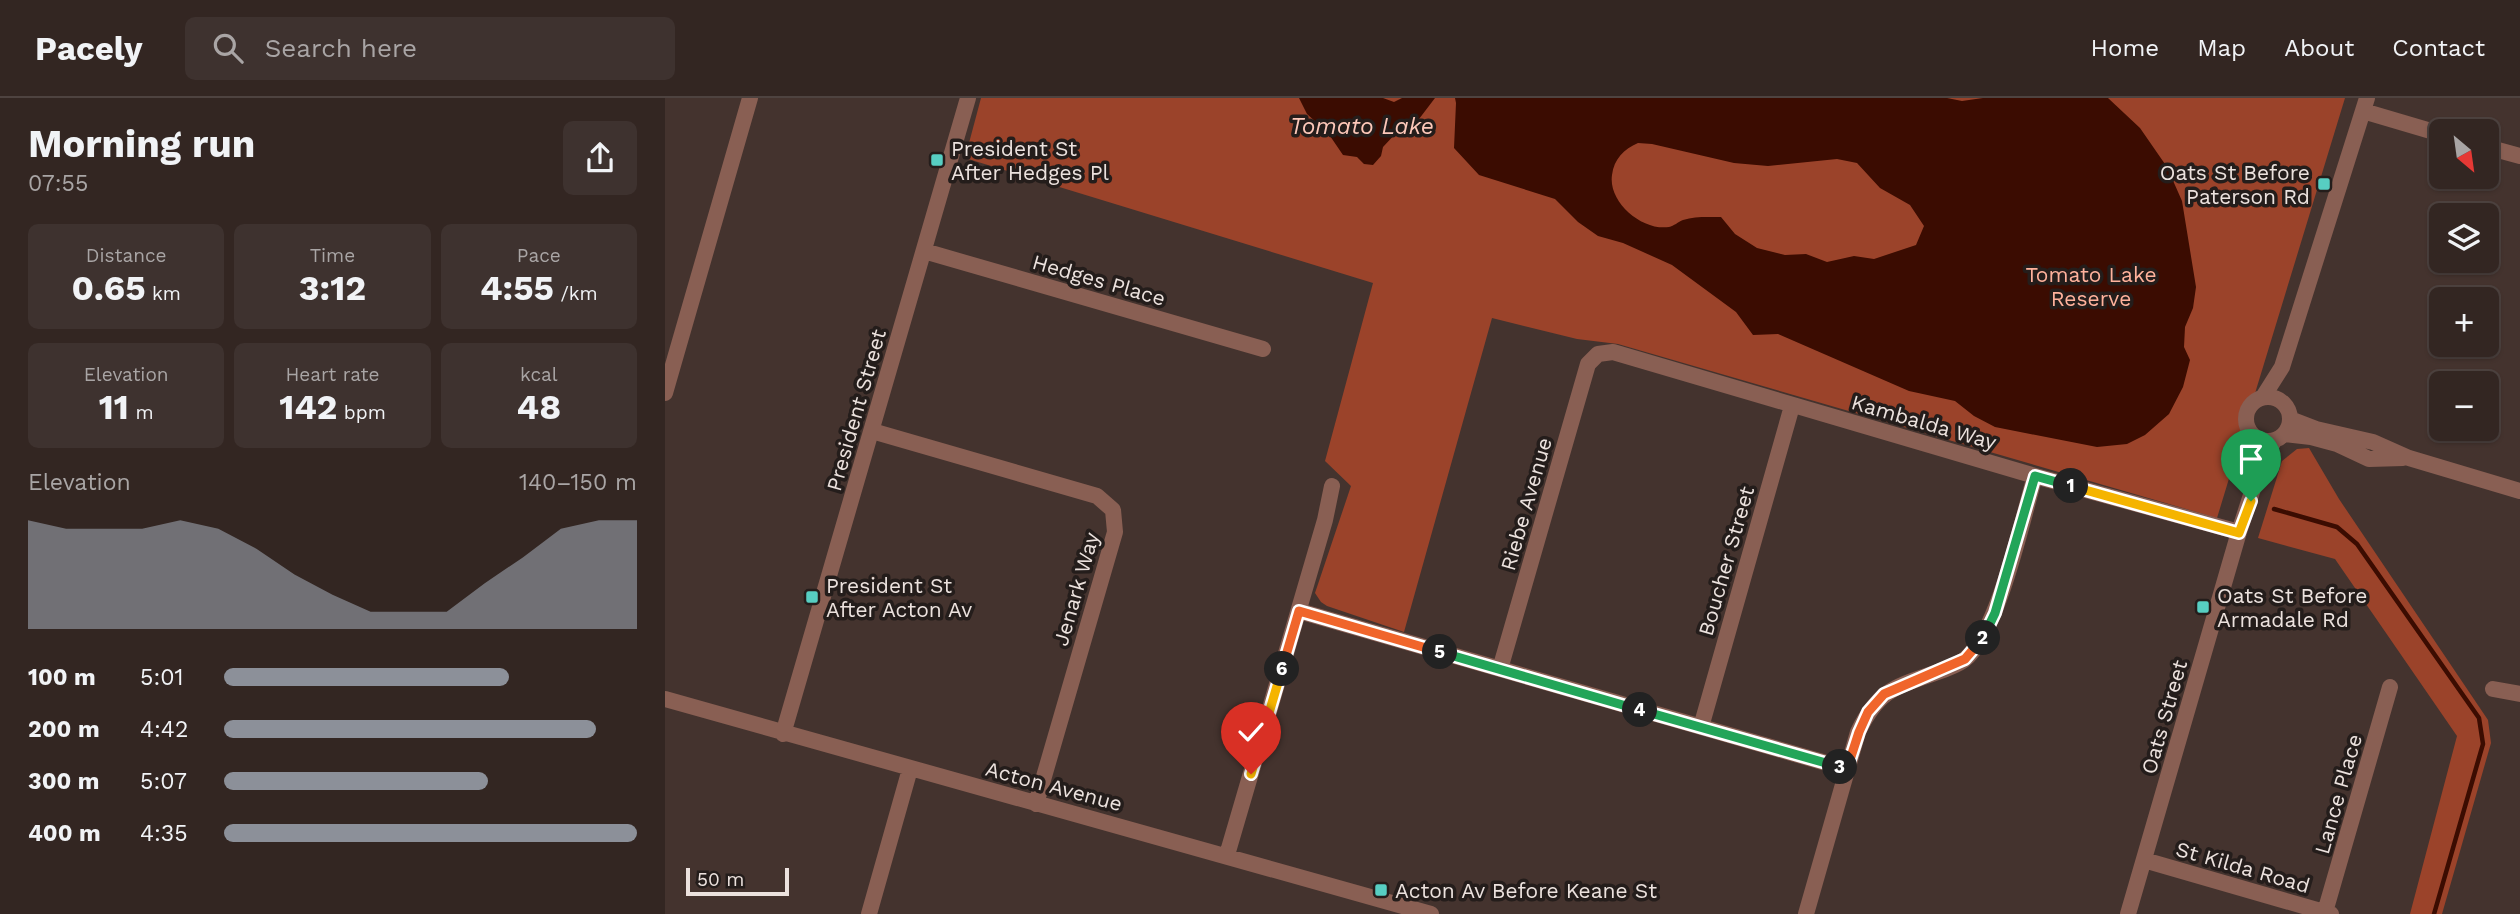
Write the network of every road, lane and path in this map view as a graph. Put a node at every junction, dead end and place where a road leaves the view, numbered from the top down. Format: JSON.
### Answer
{"nodes":[{"id":1,"x":750,"y":98,"type":"edge"},
{"id":2,"x":968,"y":98,"type":"edge"},
{"id":3,"x":2365,"y":104,"type":"edge"},
{"id":4,"x":2429,"y":129,"type":"edge"},
{"id":5,"x":2499,"y":150,"type":"edge"},
{"id":6,"x":2520,"y":156,"type":"edge"},
{"id":7,"x":924,"y":251,"type":"junction"},
{"id":8,"x":1263,"y":349,"type":"dead end"},
{"id":9,"x":1598,"y":354,"type":"joint"},
{"id":10,"x":2282,"y":367,"type":"junction"},
{"id":11,"x":665,"y":393,"type":"edge"},
{"id":12,"x":2263,"y":397,"type":"junction"},
{"id":13,"x":1792,"y":406,"type":"junction"},
{"id":14,"x":2288,"y":411,"type":"junction"},
{"id":15,"x":872,"y":432,"type":"junction"},
{"id":16,"x":2252,"y":435,"type":"junction"},
{"id":17,"x":2279,"y":438,"type":"junction"},
{"id":18,"x":2409,"y":458,"type":"junction"},
{"id":19,"x":2035,"y":476,"type":"junction"},
{"id":20,"x":1332,"y":486,"type":"dead end"},
{"id":21,"x":2520,"y":491,"type":"edge"},
{"id":22,"x":2239,"y":533,"type":"junction"},
{"id":23,"x":1299,"y":611,"type":"junction"},
{"id":24,"x":1500,"y":669,"type":"junction"},
{"id":25,"x":2391,"y":687,"type":"dead end"},
{"id":26,"x":2493,"y":689,"type":"dead end"},
{"id":27,"x":2520,"y":694,"type":"edge"},
{"id":28,"x":665,"y":699,"type":"edge"},
{"id":29,"x":1701,"y":727,"type":"junction"},
{"id":30,"x":783,"y":734,"type":"junction"},
{"id":31,"x":910,"y":769,"type":"junction"},
{"id":32,"x":1847,"y":769,"type":"junction"},
{"id":33,"x":1036,"y":804,"type":"junction"},
{"id":34,"x":1227,"y":855,"type":"junction"},
{"id":35,"x":2144,"y":860,"type":"junction"},
{"id":36,"x":2328,"y":913,"type":"edge"},
{"id":37,"x":869,"y":914,"type":"edge"},
{"id":38,"x":1431,"y":914,"type":"edge"},
{"id":39,"x":1806,"y":914,"type":"edge"},
{"id":40,"x":2128,"y":914,"type":"edge"}],
"edges":[{"from":1,"to":11,"type":"street"},
{"from":2,"to":7,"type":"street","name":"President Street"},
{"from":3,"to":4,"type":"street"},
{"from":3,"to":10,"type":"street"},
{"from":5,"to":6,"type":"street"},
{"from":7,"to":8,"type":"street","name":"Hedges Place"},
{"from":7,"to":15,"type":"street","name":"President Street"},
{"from":9,"to":13,"type":"street","name":"Kambalda Way"},
{"from":9,"to":24,"type":"street","name":"Riebe Avenue"},
{"from":10,"to":12,"type":"street"},
{"from":10,"to":14,"type":"street"},
{"from":12,"to":14,"type":"street"},
{"from":12,"to":16,"type":"street"},
{"from":13,"to":19,"type":"street","name":"Kambalda Way"},
{"from":13,"to":29,"type":"street","name":"Boucher Street"},
{"from":14,"to":17,"type":"street"},
{"from":14,"to":18,"type":"street"},
{"from":15,"to":30,"type":"street","name":"President Street"},
{"from":15,"to":33,"type":"street","name":"Jenark Way"},
{"from":16,"to":17,"type":"street"},
{"from":16,"to":22,"type":"street","name":"Oats Street"},
{"from":17,"to":18,"type":"street"},
{"from":17,"to":22,"type":"street","name":"Oats Street"},
{"from":18,"to":21,"type":"street"},
{"from":19,"to":22,"type":"street","name":"Kambalda Way"},
{"from":19,"to":32,"type":"street"},
{"from":20,"to":23,"type":"street"},
{"from":22,"to":35,"type":"street","name":"Oats Street"},
{"from":23,"to":24,"type":"street"},
{"from":23,"to":34,"type":"street"},
{"from":24,"to":29,"type":"street"},
{"from":25,"to":36,"type":"street","name":"Lance Place"},
{"from":26,"to":27,"type":"street"},
{"from":28,"to":30,"type":"street","name":"Acton Avenue"},
{"from":29,"to":32,"type":"street"},
{"from":30,"to":31,"type":"street","name":"Acton Avenue"},
{"from":31,"to":33,"type":"street","name":"Acton Avenue"},
{"from":31,"to":37,"type":"street"},
{"from":32,"to":39,"type":"street"},
{"from":33,"to":34,"type":"street","name":"Acton Avenue"},
{"from":34,"to":38,"type":"street","name":"Acton Avenue"},
{"from":35,"to":36,"type":"street","name":"St Kilda Road"},
{"from":35,"to":40,"type":"street","name":"Oats Street"}]}
